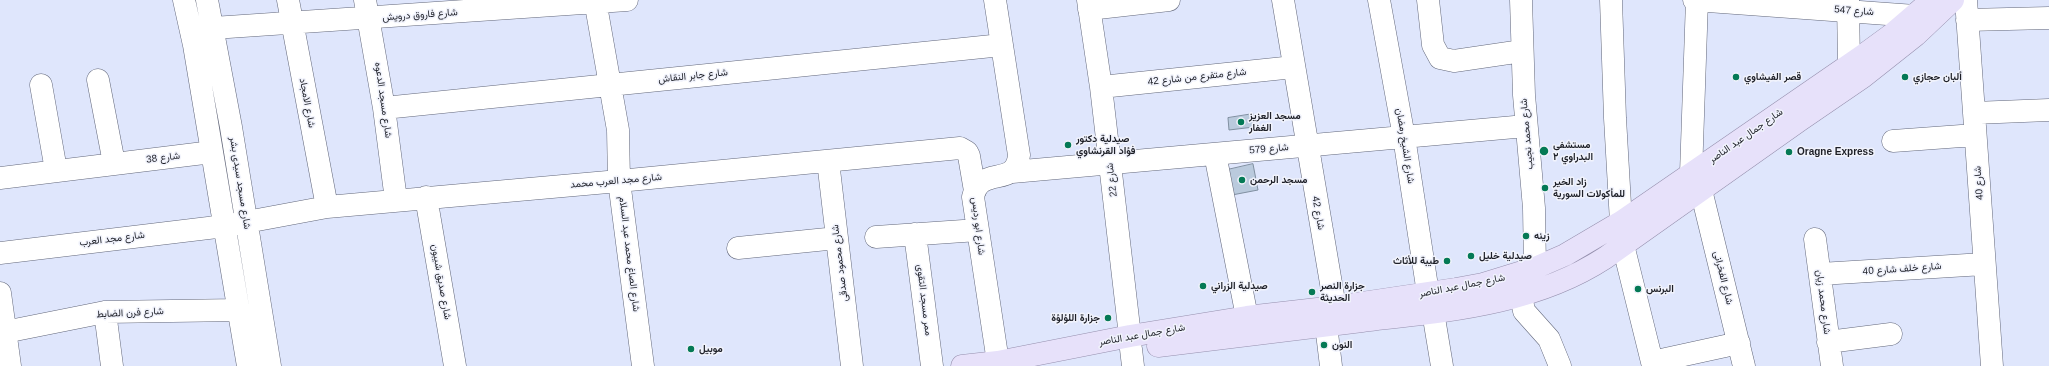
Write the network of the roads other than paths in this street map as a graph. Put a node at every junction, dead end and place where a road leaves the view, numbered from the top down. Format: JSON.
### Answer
{"nodes":[{"id":1,"x":184,"y":0,"type":"edge"},
{"id":2,"x":207,"y":0,"type":"edge"},
{"id":3,"x":288,"y":0,"type":"edge"},
{"id":4,"x":627,"y":0,"type":"edge"},
{"id":5,"x":995,"y":0,"type":"edge"},
{"id":6,"x":1169,"y":0,"type":"edge"},
{"id":7,"x":1283,"y":0,"type":"edge"},
{"id":8,"x":1379,"y":0,"type":"edge"},
{"id":9,"x":1428,"y":0,"type":"edge"},
{"id":10,"x":1521,"y":0,"type":"edge"},
{"id":11,"x":1611,"y":0,"type":"edge"},
{"id":12,"x":1696,"y":0,"type":"edge"},
{"id":13,"x":1932,"y":0,"type":"edge"},
{"id":14,"x":1953,"y":0,"type":"edge"},
{"id":15,"x":596,"y":2,"type":"edge"},
{"id":16,"x":1089,"y":4,"type":"edge"},
{"id":17,"x":1848,"y":5,"type":"edge"},
{"id":18,"x":367,"y":9,"type":"edge"},
{"id":19,"x":1966,"y":10,"type":"edge"},
{"id":20,"x":1915,"y":16,"type":"junction"},
{"id":21,"x":2049,"y":18,"type":"edge"},
{"id":22,"x":292,"y":23,"type":"junction"},
{"id":23,"x":214,"y":34,"type":"junction"},
{"id":24,"x":194,"y":45,"type":"junction"},
{"id":25,"x":1002,"y":45,"type":"junction"},
{"id":26,"x":1522,"y":51,"type":"junction"},
{"id":27,"x":1850,"y":65,"type":"junction"},
{"id":28,"x":1294,"y":67,"type":"junction"},
{"id":29,"x":98,"y":80,"type":"dead end"},
{"id":30,"x":41,"y":85,"type":"dead end"},
{"id":31,"x":610,"y":85,"type":"junction"},
{"id":32,"x":1101,"y":87,"type":"junction"},
{"id":33,"x":384,"y":108,"type":"junction"},
{"id":34,"x":2049,"y":110,"type":"edge"},
{"id":35,"x":1974,"y":113,"type":"junction"},
{"id":36,"x":1526,"y":126,"type":"junction"},
{"id":37,"x":1975,"y":135,"type":"junction"},
{"id":38,"x":1404,"y":137,"type":"junction"},
{"id":39,"x":1892,"y":141,"type":"dead end"},
{"id":40,"x":1306,"y":146,"type":"junction"},
{"id":41,"x":212,"y":152,"type":"junction"},
{"id":42,"x":1215,"y":154,"type":"junction"},
{"id":43,"x":828,"y":161,"type":"junction"},
{"id":44,"x":114,"y":164,"type":"junction"},
{"id":45,"x":1110,"y":164,"type":"junction"},
{"id":46,"x":56,"y":170,"type":"junction"},
{"id":47,"x":1012,"y":172,"type":"junction"},
{"id":48,"x":0,"y":178,"type":"edge"},
{"id":49,"x":619,"y":181,"type":"junction"},
{"id":50,"x":1696,"y":182,"type":"junction"},
{"id":51,"x":975,"y":190,"type":"junction"},
{"id":52,"x":426,"y":197,"type":"junction"},
{"id":53,"x":396,"y":200,"type":"junction"},
{"id":54,"x":326,"y":207,"type":"junction"},
{"id":55,"x":246,"y":222,"type":"junction"},
{"id":56,"x":1621,"y":222,"type":"junction"},
{"id":57,"x":225,"y":226,"type":"junction"},
{"id":58,"x":978,"y":230,"type":"junction"},
{"id":59,"x":915,"y":234,"type":"junction"},
{"id":60,"x":876,"y":237,"type":"dead end"},
{"id":61,"x":837,"y":238,"type":"junction"},
{"id":62,"x":1815,"y":239,"type":"dead end"},
{"id":63,"x":1623,"y":245,"type":"junction"},
{"id":64,"x":738,"y":248,"type":"dead end"},
{"id":65,"x":0,"y":253,"type":"edge"},
{"id":66,"x":1984,"y":264,"type":"junction"},
{"id":67,"x":1535,"y":268,"type":"junction"},
{"id":68,"x":1820,"y":274,"type":"junction"},
{"id":69,"x":0,"y":293,"type":"edge"},
{"id":70,"x":1522,"y":295,"type":"junction"},
{"id":71,"x":1431,"y":303,"type":"junction"},
{"id":72,"x":238,"y":310,"type":"junction"},
{"id":73,"x":105,"y":312,"type":"junction"},
{"id":74,"x":1330,"y":316,"type":"junction"},
{"id":75,"x":1247,"y":317,"type":"junction"},
{"id":76,"x":2,"y":332,"type":"edge"},
{"id":77,"x":1891,"y":334,"type":"dead end"},
{"id":78,"x":1828,"y":342,"type":"junction"},
{"id":79,"x":1738,"y":343,"type":"junction"},
{"id":80,"x":1131,"y":350,"type":"edge"},
{"id":81,"x":998,"y":362,"type":"junction"},
{"id":82,"x":1652,"y":364,"type":"edge"},
{"id":83,"x":10,"y":366,"type":"edge"},
{"id":84,"x":112,"y":366,"type":"edge"},
{"id":85,"x":248,"y":366,"type":"edge"},
{"id":86,"x":270,"y":366,"type":"edge"},
{"id":87,"x":455,"y":366,"type":"edge"},
{"id":88,"x":643,"y":366,"type":"edge"},
{"id":89,"x":852,"y":366,"type":"edge"},
{"id":90,"x":932,"y":366,"type":"edge"},
{"id":91,"x":962,"y":366,"type":"edge"},
{"id":92,"x":1040,"y":366,"type":"edge"},
{"id":93,"x":1331,"y":366,"type":"edge"},
{"id":94,"x":1442,"y":366,"type":"edge"},
{"id":95,"x":1560,"y":366,"type":"edge"},
{"id":96,"x":1744,"y":366,"type":"edge"},
{"id":97,"x":1832,"y":366,"type":"edge"},
{"id":98,"x":1992,"y":366,"type":"edge"}],
"edges":[{"from":1,"to":24,"type":"street"},
{"from":2,"to":23,"type":"street","name":"شارع مسجد سيدى بشر"},
{"from":3,"to":22,"type":"street","name":"شارع الامجاد"},
{"from":4,"to":15,"type":"street","name":"شارع فاروق درويش"},
{"from":5,"to":25,"type":"street"},
{"from":6,"to":16,"type":"street"},
{"from":7,"to":28,"type":"street","name":"شارع 42"},
{"from":8,"to":38,"type":"street","name":"شارع الشيخ رمضان"},
{"from":9,"to":26,"type":"street"},
{"from":10,"to":26,"type":"street","name":"شارع محمد نجيب"},
{"from":11,"to":56,"type":"street"},
{"from":12,"to":17,"type":"street","name":"شارع 547"},
{"from":12,"to":50,"type":"street","name":"شارع الفخرانى"},
{"from":13,"to":20,"type":"main road","name":"شارع جمال عبد الناصر"},
{"from":14,"to":50,"type":"main road","name":"شارع جمال عبد الناصر"},
{"from":15,"to":18,"type":"street","name":"شارع فاروق درويش"},
{"from":15,"to":31,"type":"street","name":"شارع الصاغ محمد عبد السلام"},
{"from":16,"to":32,"type":"street","name":"شارع 22"},
{"from":17,"to":20,"type":"street","name":"شارع 547"},
{"from":17,"to":27,"type":"street"},
{"from":18,"to":22,"type":"street","name":"شارع فاروق درويش"},
{"from":18,"to":33,"type":"street","name":"شارع مسجد الدعوه"},
{"from":19,"to":21,"type":"street"},
{"from":19,"to":35,"type":"street","name":"شارع 40"},
{"from":20,"to":27,"type":"main road","name":"شارع جمال عبد الناصر"},
{"from":22,"to":23,"type":"street","name":"شارع فاروق درويش"},
{"from":22,"to":54,"type":"street","name":"شارع الامجاد"},
{"from":23,"to":24,"type":"street","name":"شارع فاروق درويش"},
{"from":23,"to":55,"type":"street","name":"شارع مسجد سيدى بشر"},
{"from":24,"to":41,"type":"street"},
{"from":25,"to":31,"type":"street","name":"شارع جابر النقاش"},
{"from":25,"to":47,"type":"street"},
{"from":26,"to":36,"type":"street","name":"شارع محمد نجيب"},
{"from":27,"to":50,"type":"main road","name":"شارع جمال عبد الناصر"},
{"from":28,"to":32,"type":"street","name":"شارع متفرع من شارع 42"},
{"from":28,"to":40,"type":"street","name":"شارع 42"},
{"from":29,"to":44,"type":"street"},
{"from":30,"to":46,"type":"street"},
{"from":31,"to":33,"type":"street","name":"شارع جابر النقاش"},
{"from":31,"to":49,"type":"street","name":"شارع الصاغ محمد عبد السلام"},
{"from":32,"to":45,"type":"street","name":"شارع 22"},
{"from":33,"to":53,"type":"street","name":"شارع مسجد الدعوه"},
{"from":34,"to":35,"type":"street"},
{"from":35,"to":37,"type":"street","name":"شارع 40"},
{"from":36,"to":38,"type":"street","name":"شارع 579"},
{"from":36,"to":67,"type":"street","name":"شارع محمد نجيب"},
{"from":37,"to":39,"type":"street"},
{"from":37,"to":66,"type":"street","name":"شارع 40"},
{"from":38,"to":40,"type":"street","name":"شارع 579"},
{"from":38,"to":71,"type":"street","name":"شارع الشيخ رمضان"},
{"from":40,"to":42,"type":"street","name":"شارع 579"},
{"from":40,"to":74,"type":"street","name":"شارع 42"},
{"from":41,"to":44,"type":"street","name":"شارع 38"},
{"from":41,"to":57,"type":"street"},
{"from":42,"to":45,"type":"street","name":"شارع 579"},
{"from":42,"to":75,"type":"street"},
{"from":43,"to":49,"type":"street","name":"شارع مجد العرب محمد"},
{"from":43,"to":51,"type":"street","name":"شارع مجد العرب محمد"},
{"from":43,"to":61,"type":"street","name":"شارع محمود صدقى"},
{"from":44,"to":46,"type":"street","name":"شارع 38"},
{"from":45,"to":47,"type":"street","name":"شارع 579"},
{"from":45,"to":80,"type":"street","name":"شارع 22"},
{"from":46,"to":48,"type":"street","name":"شارع 38"},
{"from":47,"to":51,"type":"street","name":"شارع ابو رديس"},
{"from":49,"to":52,"type":"street","name":"شارع مجد العرب محمد"},
{"from":49,"to":88,"type":"street","name":"شارع الصاغ محمد عبد السلام"},
{"from":50,"to":56,"type":"main road","name":"شارع جمال عبد الناصر"},
{"from":50,"to":63,"type":"main road","name":"شارع جمال عبد الناصر"},
{"from":50,"to":79,"type":"street","name":"شارع الفخرانى"},
{"from":51,"to":58,"type":"street","name":"شارع ابو رديس"},
{"from":52,"to":53,"type":"street","name":"شارع مجد العرب محمد"},
{"from":52,"to":87,"type":"street","name":"شارع صديق شيبون"},
{"from":53,"to":54,"type":"street","name":"شارع مجد العرب محمد"},
{"from":54,"to":55,"type":"street","name":"شارع مجد العرب محمد"},
{"from":55,"to":57,"type":"street","name":"شارع مجد العرب محمد"},
{"from":55,"to":86,"type":"street","name":"شارع مسجد سيدى بشر"},
{"from":56,"to":67,"type":"main road","name":"شارع جمال عبد الناصر"},
{"from":57,"to":65,"type":"street","name":"شارع مجد العرب"},
{"from":57,"to":72,"type":"street"},
{"from":58,"to":59,"type":"street"},
{"from":58,"to":81,"type":"street","name":"شارع ابو رديس"},
{"from":59,"to":60,"type":"street"},
{"from":59,"to":90,"type":"street","name":"ممر مسجد التقوى"},
{"from":61,"to":64,"type":"street"},
{"from":61,"to":89,"type":"street","name":"شارع محمود صدقى"},
{"from":62,"to":68,"type":"street","name":"شارع محمد زيان"},
{"from":63,"to":70,"type":"main road","name":"شارع جمال عبد الناصر"},
{"from":63,"to":82,"type":"street"},
{"from":66,"to":68,"type":"street","name":"شارع خلف شارع 40"},
{"from":66,"to":98,"type":"street","name":"شارع 40"},
{"from":67,"to":71,"type":"main road","name":"شارع جمال عبد الناصر"},
{"from":68,"to":78,"type":"street","name":"شارع محمد زيان"},
{"from":69,"to":76,"type":"street"},
{"from":70,"to":71,"type":"main road","name":"شارع جمال عبد الناصر"},
{"from":70,"to":95,"type":"street"},
{"from":71,"to":74,"type":"main road","name":"شارع جمال عبد الناصر"},
{"from":71,"to":94,"type":"street","name":"شارع الشيخ رمضان"},
{"from":72,"to":73,"type":"street","name":"شارع فرن الضابط"},
{"from":72,"to":85,"type":"street"},
{"from":73,"to":76,"type":"street","name":"شارع فرن الضابط"},
{"from":73,"to":84,"type":"street"},
{"from":74,"to":75,"type":"main road","name":"شارع جمال عبد الناصر"},
{"from":74,"to":80,"type":"main road","name":"شارع جمال عبد الناصر"},
{"from":74,"to":93,"type":"street","name":"شارع 42"},
{"from":75,"to":80,"type":"main road","name":"شارع جمال عبد الناصر"},
{"from":76,"to":83,"type":"street"},
{"from":77,"to":78,"type":"street"},
{"from":78,"to":97,"type":"street","name":"شارع محمد زيان"},
{"from":79,"to":82,"type":"street"},
{"from":79,"to":96,"type":"street","name":"شارع الفخرانى"},
{"from":80,"to":81,"type":"main road","name":"شارع جمال عبد الناصر"},
{"from":80,"to":92,"type":"main road","name":"شارع جمال عبد الناصر"},
{"from":81,"to":91,"type":"main road","name":"شارع جمال عبد الناصر"}]}
